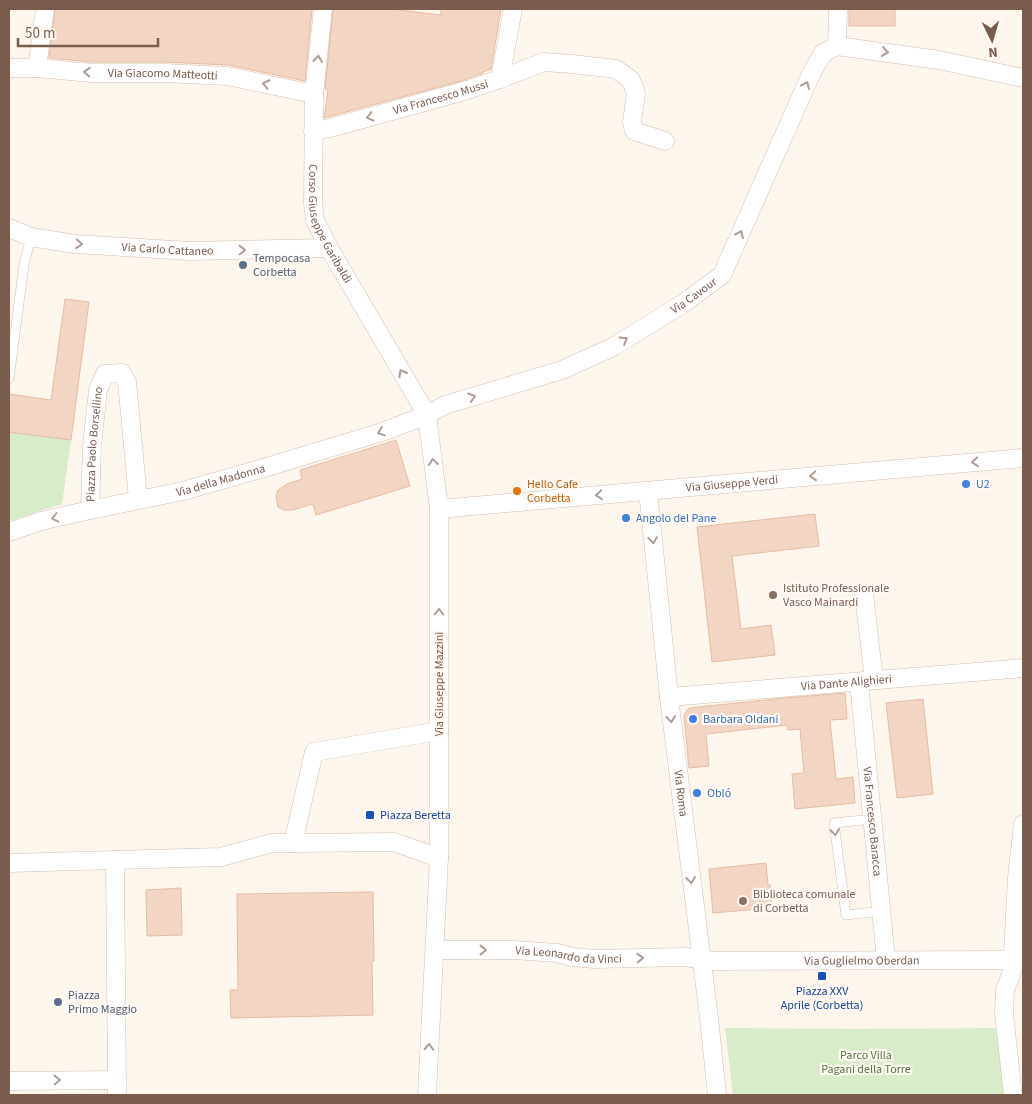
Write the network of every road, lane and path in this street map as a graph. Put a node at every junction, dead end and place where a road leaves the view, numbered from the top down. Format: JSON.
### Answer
{"nodes":[{"id":1,"x":45,"y":9,"type":"edge"},
{"id":2,"x":323,"y":9,"type":"edge"},
{"id":3,"x":512,"y":9,"type":"edge"},
{"id":4,"x":838,"y":9,"type":"edge"},
{"id":5,"x":837,"y":46,"type":"junction"},
{"id":6,"x":9,"y":68,"type":"edge"},
{"id":7,"x":37,"y":68,"type":"junction"},
{"id":8,"x":1023,"y":78,"type":"edge"},
{"id":9,"x":500,"y":79,"type":"junction"},
{"id":10,"x":314,"y":94,"type":"junction"},
{"id":11,"x":313,"y":131,"type":"junction"},
{"id":12,"x":665,"y":141,"type":"dead end"},
{"id":13,"x":9,"y":228,"type":"edge"},
{"id":14,"x":31,"y":237,"type":"junction"},
{"id":15,"x":329,"y":248,"type":"junction"},
{"id":16,"x":9,"y":379,"type":"edge"},
{"id":17,"x":427,"y":415,"type":"junction"},
{"id":18,"x":1023,"y":458,"type":"edge"},
{"id":19,"x":648,"y":491,"type":"junction"},
{"id":20,"x":138,"y":500,"type":"junction"},
{"id":21,"x":439,"y":509,"type":"junction"},
{"id":22,"x":90,"y":510,"type":"junction"},
{"id":23,"x":9,"y":532,"type":"edge"},
{"id":24,"x":864,"y":594,"type":"dead end"},
{"id":25,"x":1023,"y":668,"type":"edge"},
{"id":26,"x":866,"y":681,"type":"junction"},
{"id":27,"x":669,"y":697,"type":"junction"},
{"id":28,"x":439,"y":731,"type":"junction"},
{"id":29,"x":873,"y":818,"type":"junction"},
{"id":30,"x":1023,"y":824,"type":"edge"},
{"id":31,"x":293,"y":843,"type":"junction"},
{"id":32,"x":439,"y":858,"type":"junction"},
{"id":33,"x":115,"y":860,"type":"junction"},
{"id":34,"x":9,"y":863,"type":"edge"},
{"id":35,"x":882,"y":911,"type":"junction"},
{"id":36,"x":435,"y":950,"type":"junction"},
{"id":37,"x":701,"y":959,"type":"junction"},
{"id":38,"x":886,"y":960,"type":"junction"},
{"id":39,"x":1018,"y":961,"type":"edge"},
{"id":40,"x":9,"y":1081,"type":"edge"},
{"id":41,"x":117,"y":1088,"type":"edge"},
{"id":42,"x":427,"y":1095,"type":"edge"},
{"id":43,"x":717,"y":1095,"type":"edge"},
{"id":44,"x":1013,"y":1095,"type":"edge"}],
"edges":[{"from":1,"to":7,"type":"street"},
{"from":10,"to":2,"type":"street","name":"Corso Giuseppe Garibaldi","one_way":true},
{"from":3,"to":9,"type":"street","name":"Via Francesco Mussi"},
{"from":4,"to":5,"type":"street"},
{"from":5,"to":8,"type":"street","one_way":true},
{"from":17,"to":5,"type":"street","name":"Via Cavour","one_way":true},
{"from":6,"to":7,"type":"street","name":"Via Giacomo Matteotti"},
{"from":10,"to":7,"type":"street","name":"Via Giacomo Matteotti","one_way":true},
{"from":9,"to":11,"type":"street","name":"Via Francesco Mussi","one_way":true},
{"from":9,"to":12,"type":"street"},
{"from":10,"to":11,"type":"street","name":"Corso Giuseppe Garibaldi"},
{"from":11,"to":15,"type":"street","name":"Corso Giuseppe Garibaldi"},
{"from":13,"to":14,"type":"street","name":"Via Carlo Cattaneo"},
{"from":14,"to":15,"type":"street","name":"Via Carlo Cattaneo","one_way":true},
{"from":14,"to":16,"type":"lane"},
{"from":17,"to":15,"type":"street","name":"Corso Giuseppe Garibaldi","one_way":true},
{"from":17,"to":20,"type":"street","name":"Via della Madonna","one_way":true},
{"from":21,"to":17,"type":"street","name":"Via Giuseppe Mazzini","one_way":true},
{"from":18,"to":19,"type":"street","name":"Via Giuseppe Verdi","one_way":true},
{"from":19,"to":21,"type":"street","name":"Via Giuseppe Verdi","one_way":true},
{"from":19,"to":27,"type":"street","name":"Via Roma","one_way":true},
{"from":20,"to":22,"type":"street","name":"Via della Madonna"},
{"from":20,"to":22,"type":"street","name":"Piazza Paolo Borsellino"},
{"from":28,"to":21,"type":"street","name":"Via Giuseppe Mazzini","one_way":true},
{"from":22,"to":23,"type":"street","name":"Via della Madonna","one_way":true},
{"from":24,"to":26,"type":"street","name":"Via Francesco Baracca"},
{"from":25,"to":26,"type":"street","name":"Via Dante Alighieri"},
{"from":26,"to":27,"type":"street","name":"Via Dante Alighieri"},
{"from":26,"to":29,"type":"street","name":"Via Francesco Baracca"},
{"from":27,"to":37,"type":"street","name":"Via Roma","one_way":true},
{"from":28,"to":31,"type":"street"},
{"from":28,"to":32,"type":"street","name":"Via Giuseppe Mazzini"},
{"from":29,"to":35,"type":"street","name":"Via Francesco Baracca"},
{"from":29,"to":35,"type":"lane","one_way":true},
{"from":30,"to":39,"type":"street"},
{"from":31,"to":32,"type":"street"},
{"from":31,"to":33,"type":"street"},
{"from":32,"to":36,"type":"street","name":"Via Giuseppe Mazzini"},
{"from":33,"to":34,"type":"street"},
{"from":33,"to":41,"type":"street"},
{"from":35,"to":38,"type":"street","name":"Via Francesco Baracca"},
{"from":36,"to":37,"type":"street","name":"Via Leonardo da Vinci","one_way":true},
{"from":42,"to":36,"type":"street","name":"Via Giuseppe Mazzini","one_way":true},
{"from":37,"to":38,"type":"street","name":"Via Guglielmo Oberdan"},
{"from":37,"to":43,"type":"street","name":"Via Roma"},
{"from":38,"to":39,"type":"street","name":"Via Guglielmo Oberdan"},
{"from":39,"to":44,"type":"street"},
{"from":40,"to":41,"type":"street","one_way":true}]}
